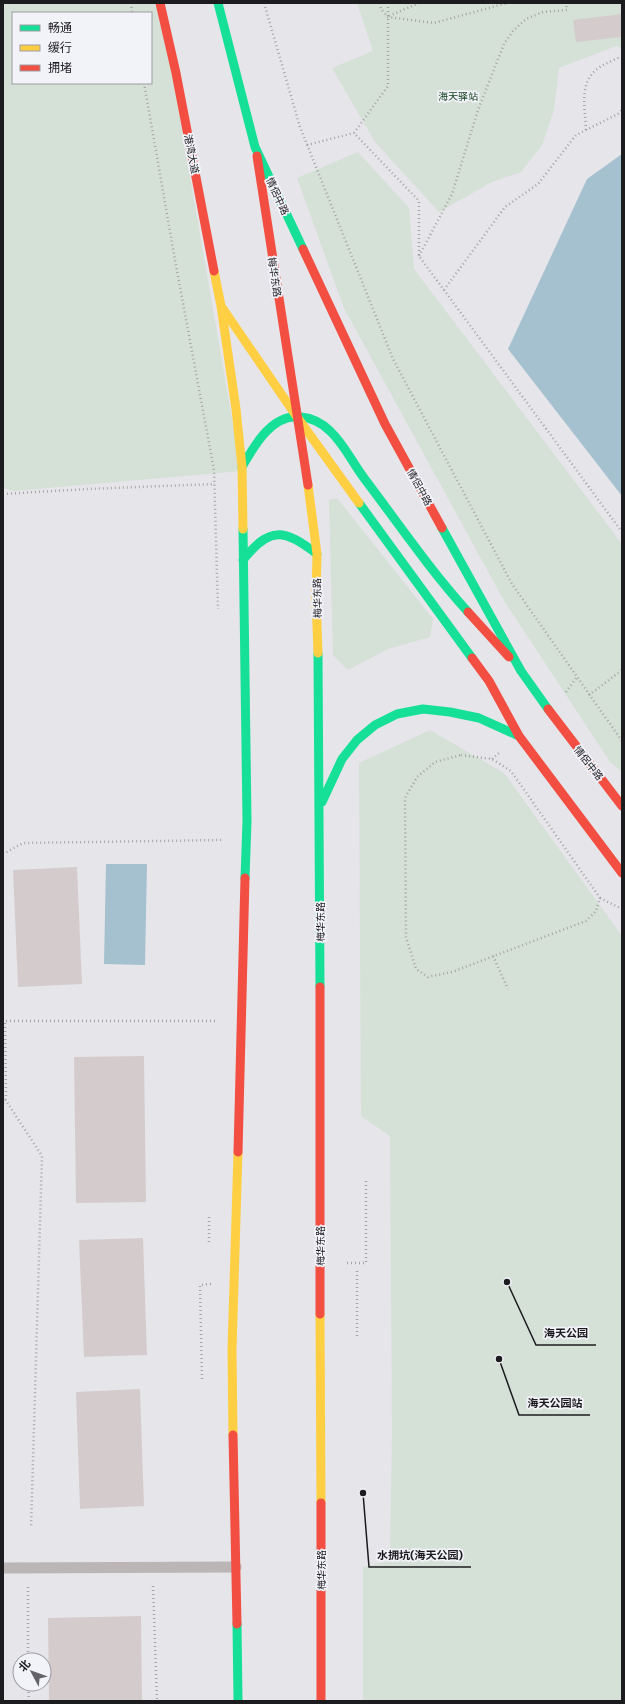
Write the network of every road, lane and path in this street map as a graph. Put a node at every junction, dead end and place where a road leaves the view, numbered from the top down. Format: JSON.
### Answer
{"nodes":[{"id":1,"x":160,"y":3,"type":"edge"},
{"id":2,"x":218,"y":3,"type":"edge"},
{"id":3,"x":264,"y":3,"type":"edge"},
{"id":4,"x":380,"y":3,"type":"edge"},
{"id":5,"x":388,"y":3,"type":"edge"},
{"id":6,"x":419,"y":3,"type":"edge"},
{"id":7,"x":507,"y":3,"type":"edge"},
{"id":8,"x":566,"y":3,"type":"edge"},
{"id":9,"x":388,"y":16,"type":"junction"},
{"id":10,"x":622,"y":57,"type":"edge"},
{"id":11,"x":144,"y":84,"type":"edge"},
{"id":12,"x":622,"y":110,"type":"edge"},
{"id":13,"x":586,"y":130,"type":"junction"},
{"id":14,"x":354,"y":133,"type":"junction"},
{"id":15,"x":308,"y":145,"type":"junction"},
{"id":16,"x":255,"y":147,"type":"junction"},
{"id":17,"x":419,"y":256,"type":"junction"},
{"id":18,"x":444,"y":290,"type":"junction"},
{"id":19,"x":221,"y":306,"type":"junction"},
{"id":20,"x":296,"y":417,"type":"junction"},
{"id":21,"x":242,"y":467,"type":"junction"},
{"id":22,"x":242,"y":481,"type":"junction"},
{"id":23,"x":214,"y":484,"type":"junction"},
{"id":24,"x":3,"y":494,"type":"edge"},
{"id":25,"x":622,"y":532,"type":"edge"},
{"id":26,"x":316,"y":554,"type":"junction"},
{"id":27,"x":243,"y":560,"type":"junction"},
{"id":28,"x":218,"y":613,"type":"dead end"},
{"id":29,"x":622,"y":670,"type":"edge"},
{"id":30,"x":521,"y":671,"type":"junction"},
{"id":31,"x":589,"y":695,"type":"junction"},
{"id":32,"x":518,"y":736,"type":"junction"},
{"id":33,"x":622,"y":741,"type":"edge"},
{"id":34,"x":622,"y":806,"type":"edge"},
{"id":35,"x":319,"y":809,"type":"junction"},
{"id":36,"x":246,"y":840,"type":"junction"},
{"id":37,"x":3,"y":854,"type":"edge"},
{"id":38,"x":622,"y":873,"type":"edge"},
{"id":39,"x":600,"y":898,"type":"junction"},
{"id":40,"x":622,"y":909,"type":"edge"},
{"id":41,"x":493,"y":956,"type":"junction"},
{"id":42,"x":508,"y":989,"type":"dead end"},
{"id":43,"x":241,"y":1021,"type":"junction"},
{"id":44,"x":3,"y":1096,"type":"edge"},
{"id":45,"x":6,"y":1099,"type":"junction"},
{"id":46,"x":3,"y":1103,"type":"edge"},
{"id":47,"x":366,"y":1180,"type":"dead end"},
{"id":48,"x":347,"y":1263,"type":"dead end"},
{"id":49,"x":357,"y":1271,"type":"dead end"},
{"id":50,"x":217,"y":1284,"type":"dead end"},
{"id":51,"x":358,"y":1336,"type":"dead end"},
{"id":52,"x":202,"y":1379,"type":"dead end"},
{"id":53,"x":31,"y":1528,"type":"dead end"},
{"id":54,"x":150,"y":1567,"type":"junction"},
{"id":55,"x":236,"y":1567,"type":"junction"},
{"id":56,"x":3,"y":1568,"type":"edge"},
{"id":57,"x":28,"y":1568,"type":"junction"},
{"id":58,"x":28,"y":1652,"type":"edge"},
{"id":59,"x":157,"y":1701,"type":"edge"},
{"id":60,"x":238,"y":1701,"type":"edge"},
{"id":61,"x":321,"y":1701,"type":"edge"}],
"edges":[{"from":1,"to":19,"type":"main road","name":"港湾大道"},
{"from":2,"to":16,"type":"main road"},
{"from":3,"to":15,"type":"path"},
{"from":4,"to":9,"type":"path"},
{"from":5,"to":9,"type":"path"},
{"from":6,"to":9,"type":"path"},
{"from":7,"to":9,"type":"path"},
{"from":8,"to":17,"type":"path"},
{"from":9,"to":14,"type":"path"},
{"from":10,"to":13,"type":"path"},
{"from":11,"to":23,"type":"path"},
{"from":12,"to":13,"type":"path"},
{"from":13,"to":18,"type":"path"},
{"from":14,"to":15,"type":"path"},
{"from":14,"to":17,"type":"path"},
{"from":15,"to":31,"type":"path"},
{"from":16,"to":20,"type":"main road","name":"梅华东路"},
{"from":16,"to":30,"type":"main road","name":"情侶中路"},
{"from":17,"to":18,"type":"path"},
{"from":18,"to":25,"type":"path"},
{"from":19,"to":20,"type":"main road"},
{"from":19,"to":21,"type":"main road"},
{"from":20,"to":21,"type":"main road"},
{"from":20,"to":26,"type":"main road","name":"梅华东路"},
{"from":20,"to":30,"type":"main road"},
{"from":20,"to":32,"type":"main road"},
{"from":21,"to":22,"type":"main road"},
{"from":22,"to":23,"type":"path"},
{"from":22,"to":27,"type":"main road"},
{"from":23,"to":24,"type":"path"},
{"from":23,"to":28,"type":"path"},
{"from":26,"to":27,"type":"main road"},
{"from":26,"to":35,"type":"main road","name":"梅华东路"},
{"from":27,"to":36,"type":"main road"},
{"from":29,"to":31,"type":"path"},
{"from":30,"to":34,"type":"main road","name":"情侶中路"},
{"from":31,"to":33,"type":"path"},
{"from":32,"to":35,"type":"main road"},
{"from":32,"to":38,"type":"main road"},
{"from":35,"to":61,"type":"main road","name":"梅华东路"},
{"from":36,"to":37,"type":"path"},
{"from":36,"to":43,"type":"main road"},
{"from":39,"to":40,"type":"path"},
{"from":39,"to":41,"type":"path"},
{"from":39,"to":41,"type":"path"},
{"from":41,"to":42,"type":"path"},
{"from":43,"to":45,"type":"path"},
{"from":43,"to":55,"type":"main road"},
{"from":44,"to":45,"type":"path"},
{"from":45,"to":46,"type":"path"},
{"from":45,"to":53,"type":"path"},
{"from":47,"to":48,"type":"path"},
{"from":49,"to":51,"type":"path"},
{"from":50,"to":52,"type":"path"},
{"from":54,"to":55,"type":"lane"},
{"from":54,"to":57,"type":"lane"},
{"from":54,"to":59,"type":"path"},
{"from":55,"to":60,"type":"main road"},
{"from":56,"to":57,"type":"lane"},
{"from":57,"to":58,"type":"path"}]}
